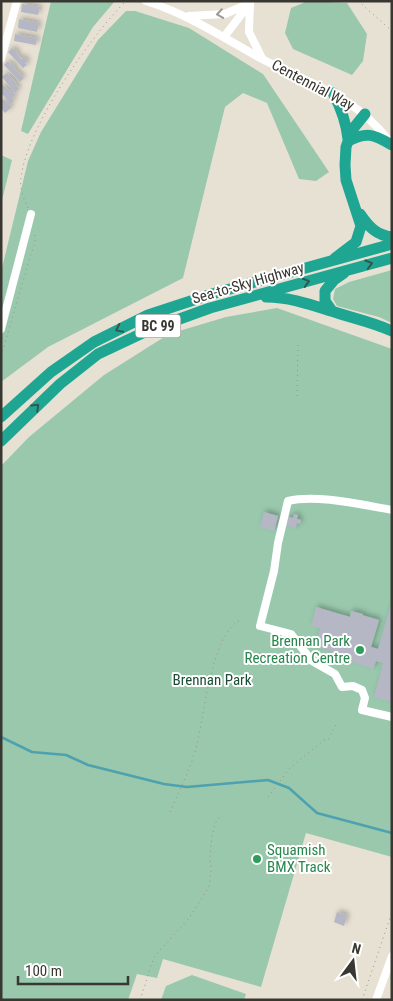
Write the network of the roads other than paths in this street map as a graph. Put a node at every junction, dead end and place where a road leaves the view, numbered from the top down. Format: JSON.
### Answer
{"nodes":[{"id":1,"x":17,"y":1,"type":"edge"},
{"id":2,"x":146,"y":1,"type":"edge"},
{"id":3,"x":251,"y":2,"type":"edge"},
{"id":4,"x":188,"y":16,"type":"junction"},
{"id":5,"x":224,"y":37,"type":"junction"},
{"id":6,"x":1,"y":59,"type":"edge"},
{"id":7,"x":262,"y":59,"type":"junction"},
{"id":8,"x":333,"y":93,"type":"junction"},
{"id":9,"x":365,"y":114,"type":"junction"},
{"id":10,"x":348,"y":141,"type":"junction"},
{"id":11,"x":392,"y":145,"type":"edge"},
{"id":12,"x":356,"y":208,"type":"junction"},
{"id":13,"x":30,"y":214,"type":"dead end"},
{"id":14,"x":392,"y":237,"type":"edge"},
{"id":15,"x":392,"y":244,"type":"edge"},
{"id":16,"x":392,"y":258,"type":"edge"},
{"id":17,"x":332,"y":261,"type":"junction"},
{"id":18,"x":346,"y":270,"type":"junction"},
{"id":19,"x":254,"y":296,"type":"junction"},
{"id":20,"x":332,"y":311,"type":"junction"},
{"id":21,"x":1,"y":329,"type":"edge"},
{"id":22,"x":392,"y":331,"type":"edge"},
{"id":23,"x":1,"y":417,"type":"edge"},
{"id":24,"x":1,"y":441,"type":"edge"},
{"id":25,"x":392,"y":510,"type":"edge"},
{"id":26,"x":392,"y":717,"type":"edge"},
{"id":27,"x":392,"y":956,"type":"edge"},
{"id":28,"x":376,"y":1000,"type":"edge"}],
"edges":[{"from":1,"to":6,"type":"street"},
{"from":2,"to":4,"type":"street"},
{"from":3,"to":4,"type":"street","one_way":true},
{"from":3,"to":5,"type":"street"},
{"from":3,"to":7,"type":"street"},
{"from":4,"to":5,"type":"street","name":"Centennial Way"},
{"from":5,"to":7,"type":"street","name":"Centennial Way"},
{"from":7,"to":8,"type":"street","name":"Centennial Way"},
{"from":8,"to":9,"type":"street","name":"Centennial Way"},
{"from":8,"to":10,"type":"highway"},
{"from":9,"to":10,"type":"highway"},
{"from":9,"to":11,"type":"street","name":"Centennial Way"},
{"from":10,"to":11,"type":"highway"},
{"from":10,"to":12,"type":"highway"},
{"from":12,"to":14,"type":"highway"},
{"from":12,"to":17,"type":"highway"},
{"from":13,"to":21,"type":"street"},
{"from":15,"to":17,"type":"highway","name":"Sea-to-Sky Highway"},
{"from":18,"to":16,"type":"highway","name":"Sea-to-Sky Highway","number":"BC 99","one_way":true},
{"from":17,"to":23,"type":"highway","name":"Sea-to-Sky Highway","one_way":true},
{"from":19,"to":18,"type":"highway","name":"Sea-to-Sky Highway","number":"BC 99","one_way":true},
{"from":18,"to":20,"type":"highway"},
{"from":19,"to":20,"type":"highway"},
{"from":24,"to":19,"type":"highway","name":"Sea-to-Sky Highway","number":"BC 99","one_way":true},
{"from":20,"to":22,"type":"highway"},
{"from":25,"to":26,"type":"street"},
{"from":27,"to":28,"type":"street"}]}
